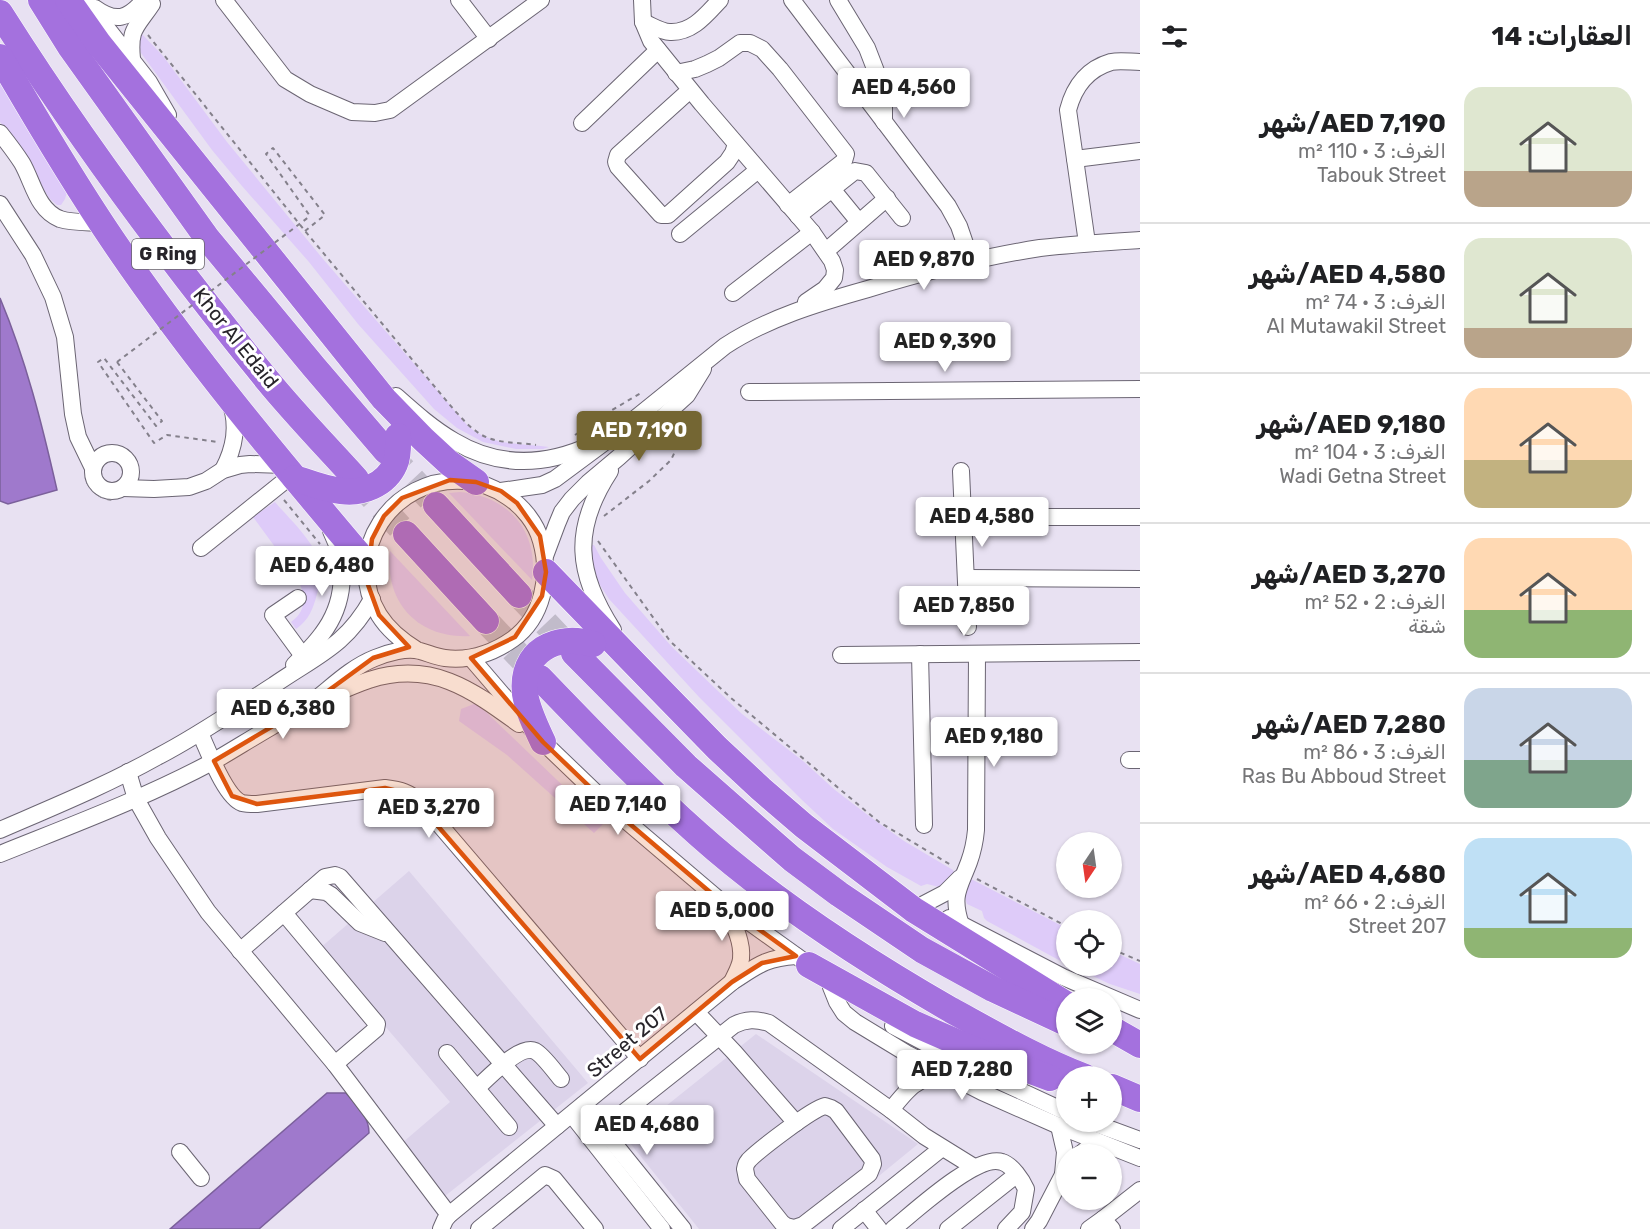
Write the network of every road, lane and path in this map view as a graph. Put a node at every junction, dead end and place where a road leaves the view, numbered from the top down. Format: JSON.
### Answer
{"nodes":[{"id":1,"x":42,"y":0,"type":"edge"},
{"id":2,"x":68,"y":0,"type":"edge"},
{"id":3,"x":85,"y":0,"type":"edge"},
{"id":4,"x":144,"y":0,"type":"edge"},
{"id":5,"x":154,"y":0,"type":"edge"},
{"id":6,"x":224,"y":0,"type":"edge"},
{"id":7,"x":459,"y":0,"type":"edge"},
{"id":8,"x":541,"y":0,"type":"edge"},
{"id":9,"x":642,"y":0,"type":"edge"},
{"id":10,"x":720,"y":0,"type":"edge"},
{"id":11,"x":792,"y":0,"type":"edge"},
{"id":12,"x":838,"y":0,"type":"edge"},
{"id":13,"x":0,"y":13,"type":"edge"},
{"id":14,"x":643,"y":22,"type":"junction"},
{"id":15,"x":489,"y":39,"type":"junction"},
{"id":16,"x":658,"y":50,"type":"junction"},
{"id":17,"x":0,"y":57,"type":"edge"},
{"id":18,"x":132,"y":59,"type":"junction"},
{"id":19,"x":1140,"y":62,"type":"edge"},
{"id":20,"x":676,"y":73,"type":"junction"},
{"id":21,"x":690,"y":90,"type":"junction"},
{"id":22,"x":884,"y":122,"type":"junction"},
{"id":23,"x":582,"y":123,"type":"dead end"},
{"id":24,"x":0,"y":133,"type":"edge"},
{"id":25,"x":736,"y":144,"type":"junction"},
{"id":26,"x":1140,"y":151,"type":"edge"},
{"id":27,"x":1075,"y":159,"type":"junction"},
{"id":28,"x":199,"y":168,"type":"junction"},
{"id":29,"x":758,"y":170,"type":"junction"},
{"id":30,"x":831,"y":189,"type":"junction"},
{"id":31,"x":887,"y":198,"type":"junction"},
{"id":32,"x":0,"y":204,"type":"edge"},
{"id":33,"x":793,"y":210,"type":"junction"},
{"id":34,"x":902,"y":218,"type":"dead end"},
{"id":35,"x":859,"y":222,"type":"junction"},
{"id":36,"x":101,"y":223,"type":"junction"},
{"id":37,"x":305,"y":231,"type":"dead end"},
{"id":38,"x":812,"y":232,"type":"junction"},
{"id":39,"x":680,"y":234,"type":"dead end"},
{"id":40,"x":1140,"y":240,"type":"edge"},
{"id":41,"x":1087,"y":243,"type":"junction"},
{"id":42,"x":826,"y":251,"type":"junction"},
{"id":43,"x":971,"y":261,"type":"junction"},
{"id":44,"x":733,"y":293,"type":"dead end"},
{"id":45,"x":789,"y":315,"type":"junction"},
{"id":46,"x":710,"y":358,"type":"junction"},
{"id":47,"x":354,"y":363,"type":"junction"},
{"id":48,"x":1140,"y":389,"type":"edge"},
{"id":49,"x":749,"y":392,"type":"dead end"},
{"id":50,"x":227,"y":394,"type":"junction"},
{"id":51,"x":384,"y":399,"type":"junction"},
{"id":52,"x":76,"y":424,"type":"junction"},
{"id":53,"x":621,"y":430,"type":"junction"},
{"id":54,"x":234,"y":444,"type":"junction"},
{"id":55,"x":386,"y":451,"type":"tunnel mouth"},
{"id":56,"x":112,"y":453,"type":"junction"},
{"id":57,"x":619,"y":457,"type":"junction"},
{"id":58,"x":131,"y":469,"type":"junction"},
{"id":59,"x":223,"y":470,"type":"junction"},
{"id":60,"x":961,"y":471,"type":"dead end"},
{"id":61,"x":89,"y":473,"type":"junction"},
{"id":62,"x":287,"y":477,"type":"junction"},
{"id":63,"x":356,"y":479,"type":"tunnel mouth"},
{"id":64,"x":476,"y":482,"type":"junction"},
{"id":65,"x":168,"y":488,"type":"junction"},
{"id":66,"x":501,"y":492,"type":"junction"},
{"id":67,"x":122,"y":494,"type":"junction"},
{"id":68,"x":316,"y":504,"type":"junction"},
{"id":69,"x":436,"y":505,"type":"tunnel mouth"},
{"id":70,"x":963,"y":517,"type":"junction"},
{"id":71,"x":1140,"y":517,"type":"edge"},
{"id":72,"x":406,"y":534,"type":"tunnel mouth"},
{"id":73,"x":322,"y":547,"type":"dead end"},
{"id":74,"x":201,"y":548,"type":"dead end"},
{"id":75,"x":367,"y":564,"type":"junction"},
{"id":76,"x":546,"y":564,"type":"junction"},
{"id":77,"x":966,"y":578,"type":"junction"},
{"id":78,"x":1140,"y":579,"type":"edge"},
{"id":79,"x":519,"y":595,"type":"tunnel mouth"},
{"id":80,"x":298,"y":597,"type":"dead end"},
{"id":81,"x":372,"y":599,"type":"junction"},
{"id":82,"x":486,"y":621,"type":"tunnel mouth"},
{"id":83,"x":968,"y":627,"type":"dead end"},
{"id":84,"x":417,"y":650,"type":"junction"},
{"id":85,"x":1140,"y":652,"type":"edge"},
{"id":86,"x":574,"y":653,"type":"tunnel mouth"},
{"id":87,"x":920,"y":654,"type":"junction"},
{"id":88,"x":977,"y":654,"type":"junction"},
{"id":89,"x":841,"y":655,"type":"dead end"},
{"id":90,"x":303,"y":656,"type":"junction"},
{"id":91,"x":471,"y":658,"type":"junction"},
{"id":92,"x":639,"y":668,"type":"junction"},
{"id":93,"x":540,"y":678,"type":"tunnel mouth"},
{"id":94,"x":281,"y":680,"type":"junction"},
{"id":95,"x":310,"y":704,"type":"junction"},
{"id":96,"x":200,"y":733,"type":"junction"},
{"id":97,"x":543,"y":742,"type":"junction"},
{"id":98,"x":214,"y":761,"type":"junction"},
{"id":99,"x":128,"y":772,"type":"junction"},
{"id":100,"x":136,"y":799,"type":"junction"},
{"id":101,"x":924,"y":825,"type":"dead end"},
{"id":102,"x":0,"y":830,"type":"edge"},
{"id":103,"x":0,"y":854,"type":"edge"},
{"id":104,"x":964,"y":872,"type":"junction"},
{"id":105,"x":866,"y":873,"type":"junction"},
{"id":106,"x":724,"y":904,"type":"junction"},
{"id":107,"x":924,"y":904,"type":"junction"},
{"id":108,"x":284,"y":913,"type":"junction"},
{"id":109,"x":961,"y":925,"type":"junction"},
{"id":110,"x":240,"y":951,"type":"junction"},
{"id":111,"x":1122,"y":953,"type":"edge"},
{"id":112,"x":802,"y":960,"type":"junction"},
{"id":113,"x":1140,"y":961,"type":"edge"},
{"id":114,"x":732,"y":982,"type":"junction"},
{"id":115,"x":831,"y":987,"type":"junction"},
{"id":116,"x":1056,"y":998,"type":"edge"},
{"id":117,"x":1140,"y":1010,"type":"edge"},
{"id":118,"x":696,"y":1012,"type":"junction"},
{"id":119,"x":1056,"y":1018,"type":"edge"},
{"id":120,"x":1122,"y":1035,"type":"edge"},
{"id":121,"x":719,"y":1036,"type":"junction"},
{"id":122,"x":1140,"y":1045,"type":"edge"},
{"id":123,"x":1122,"y":1046,"type":"edge"},
{"id":124,"x":1140,"y":1052,"type":"edge"},
{"id":125,"x":447,"y":1053,"type":"dead end"},
{"id":126,"x":906,"y":1053,"type":"junction"},
{"id":127,"x":640,"y":1059,"type":"junction"},
{"id":128,"x":504,"y":1063,"type":"junction"},
{"id":129,"x":334,"y":1064,"type":"junction"},
{"id":130,"x":1061,"y":1066,"type":"edge"},
{"id":131,"x":944,"y":1072,"type":"junction"},
{"id":132,"x":561,"y":1079,"type":"dead end"},
{"id":133,"x":1056,"y":1080,"type":"edge"},
{"id":134,"x":477,"y":1088,"type":"junction"},
{"id":135,"x":908,"y":1088,"type":"junction"},
{"id":136,"x":1122,"y":1091,"type":"edge"},
{"id":137,"x":1140,"y":1098,"type":"edge"},
{"id":138,"x":1122,"y":1099,"type":"edge"},
{"id":139,"x":1140,"y":1104,"type":"edge"},
{"id":140,"x":578,"y":1110,"type":"junction"},
{"id":141,"x":891,"y":1110,"type":"junction"},
{"id":142,"x":1056,"y":1115,"type":"edge"},
{"id":143,"x":618,"y":1117,"type":"dead end"},
{"id":144,"x":1056,"y":1117,"type":"edge"},
{"id":145,"x":796,"y":1123,"type":"junction"},
{"id":146,"x":557,"y":1126,"type":"junction"},
{"id":147,"x":509,"y":1127,"type":"dead end"},
{"id":148,"x":1083,"y":1132,"type":"edge"},
{"id":149,"x":1106,"y":1132,"type":"edge"},
{"id":150,"x":1100,"y":1143,"type":"joint"},
{"id":151,"x":942,"y":1148,"type":"junction"},
{"id":152,"x":180,"y":1152,"type":"dead end"},
{"id":153,"x":1139,"y":1155,"type":"edge"},
{"id":154,"x":974,"y":1167,"type":"junction"},
{"id":155,"x":1016,"y":1175,"type":"junction"},
{"id":156,"x":201,"y":1178,"type":"dead end"},
{"id":157,"x":1056,"y":1189,"type":"edge"},
{"id":158,"x":1140,"y":1190,"type":"edge"},
{"id":159,"x":864,"y":1210,"type":"junction"},
{"id":160,"x":445,"y":1222,"type":"edge"},
{"id":161,"x":1107,"y":1224,"type":"edge"},
{"id":162,"x":478,"y":1229,"type":"edge"},
{"id":163,"x":595,"y":1229,"type":"edge"},
{"id":164,"x":662,"y":1229,"type":"edge"},
{"id":165,"x":683,"y":1229,"type":"edge"},
{"id":166,"x":841,"y":1229,"type":"edge"},
{"id":167,"x":879,"y":1229,"type":"edge"},
{"id":168,"x":893,"y":1229,"type":"edge"},
{"id":169,"x":948,"y":1229,"type":"edge"},
{"id":170,"x":1006,"y":1229,"type":"edge"},
{"id":171,"x":1033,"y":1229,"type":"edge"},
{"id":172,"x":1089,"y":1229,"type":"edge"}],
"edges":[{"from":1,"to":55,"type":"highway","name":"Khor Al Edaid","number":"G Ring"},
{"from":2,"to":28,"type":"highway"},
{"from":3,"to":4,"type":"street"},
{"from":3,"to":18,"type":"street"},
{"from":5,"to":18,"type":"street"},
{"from":6,"to":15,"type":"street"},
{"from":7,"to":15,"type":"street"},
{"from":8,"to":15,"type":"street"},
{"from":9,"to":14,"type":"street"},
{"from":10,"to":14,"type":"street"},
{"from":11,"to":22,"type":"street"},
{"from":12,"to":22,"type":"street"},
{"from":13,"to":63,"type":"highway","name":"Khor Al Edaid","number":"G Ring"},
{"from":14,"to":16,"type":"street"},
{"from":16,"to":20,"type":"street"},
{"from":16,"to":23,"type":"street"},
{"from":17,"to":36,"type":"highway"},
{"from":18,"to":28,"type":"street"},
{"from":19,"to":27,"type":"street"},
{"from":20,"to":21,"type":"street"},
{"from":20,"to":33,"type":"street"},
{"from":21,"to":25,"type":"street"},
{"from":21,"to":25,"type":"street"},
{"from":22,"to":43,"type":"street"},
{"from":24,"to":36,"type":"street"},
{"from":25,"to":29,"type":"street"},
{"from":26,"to":27,"type":"street"},
{"from":27,"to":41,"type":"street"},
{"from":28,"to":47,"type":"highway"},
{"from":29,"to":33,"type":"street"},
{"from":29,"to":39,"type":"street"},
{"from":30,"to":31,"type":"street"},
{"from":30,"to":33,"type":"street"},
{"from":30,"to":35,"type":"street"},
{"from":31,"to":34,"type":"street"},
{"from":31,"to":35,"type":"street"},
{"from":32,"to":52,"type":"street"},
{"from":33,"to":38,"type":"street"},
{"from":35,"to":42,"type":"street"},
{"from":36,"to":50,"type":"highway"},
{"from":37,"to":54,"type":"path","bridge":true},
{"from":38,"to":42,"type":"street"},
{"from":38,"to":44,"type":"street"},
{"from":40,"to":41,"type":"street"},
{"from":41,"to":43,"type":"street"},
{"from":42,"to":45,"type":"street"},
{"from":43,"to":45,"type":"street"},
{"from":45,"to":46,"type":"street"},
{"from":46,"to":53,"type":"street"},
{"from":46,"to":57,"type":"street"},
{"from":47,"to":51,"type":"highway"},
{"from":47,"to":53,"type":"street"},
{"from":48,"to":49,"type":"street"},
{"from":50,"to":54,"type":"street"},
{"from":50,"to":62,"type":"highway"},
{"from":51,"to":62,"type":"highway"},
{"from":51,"to":64,"type":"highway"},
{"from":52,"to":56,"type":"street"},
{"from":52,"to":61,"type":"street"},
{"from":53,"to":66,"type":"street"},
{"from":54,"to":59,"type":"street"},
{"from":56,"to":58,"type":"street"},
{"from":56,"to":61,"type":"street"},
{"from":57,"to":76,"type":"street"},
{"from":57,"to":92,"type":"street"},
{"from":58,"to":65,"type":"street"},
{"from":58,"to":67,"type":"street"},
{"from":59,"to":62,"type":"street"},
{"from":59,"to":65,"type":"street"},
{"from":60,"to":70,"type":"street"},
{"from":61,"to":67,"type":"street"},
{"from":61,"to":67,"type":"path"},
{"from":62,"to":68,"type":"highway"},
{"from":62,"to":73,"type":"path"},
{"from":62,"to":74,"type":"street"},
{"from":64,"to":66,"type":"street"},
{"from":64,"to":75,"type":"street"},
{"from":65,"to":67,"type":"street"},
{"from":66,"to":76,"type":"street"},
{"from":68,"to":75,"type":"highway"},
{"from":68,"to":90,"type":"street"},
{"from":69,"to":79,"type":"highway"},
{"from":70,"to":71,"type":"street"},
{"from":70,"to":77,"type":"street"},
{"from":72,"to":82,"type":"highway"},
{"from":75,"to":81,"type":"street"},
{"from":76,"to":91,"type":"street"},
{"from":76,"to":92,"type":"highway"},
{"from":77,"to":78,"type":"street"},
{"from":77,"to":83,"type":"street"},
{"from":80,"to":90,"type":"street"},
{"from":81,"to":84,"type":"street"},
{"from":81,"to":94,"type":"street"},
{"from":84,"to":91,"type":"street"},
{"from":84,"to":95,"type":"street"},
{"from":85,"to":88,"type":"street"},
{"from":86,"to":119,"type":"highway"},
{"from":87,"to":88,"type":"street"},
{"from":87,"to":89,"type":"street"},
{"from":87,"to":101,"type":"street"},
{"from":88,"to":104,"type":"street"},
{"from":90,"to":94,"type":"street"},
{"from":91,"to":97,"type":"street"},
{"from":92,"to":97,"type":"highway"},
{"from":92,"to":105,"type":"highway"},
{"from":93,"to":130,"type":"highway"},
{"from":94,"to":96,"type":"street"},
{"from":95,"to":97,"type":"street"},
{"from":95,"to":98,"type":"street"},
{"from":96,"to":98,"type":"street"},
{"from":96,"to":99,"type":"street"},
{"from":97,"to":106,"type":"street"},
{"from":98,"to":100,"type":"street"},
{"from":98,"to":127,"type":"street"},
{"from":99,"to":100,"type":"street"},
{"from":99,"to":102,"type":"street"},
{"from":100,"to":103,"type":"street"},
{"from":100,"to":110,"type":"street"},
{"from":104,"to":107,"type":"street"},
{"from":104,"to":109,"type":"street"},
{"from":105,"to":107,"type":"street"},
{"from":105,"to":116,"type":"highway"},
{"from":106,"to":112,"type":"street"},
{"from":106,"to":114,"type":"street"},
{"from":107,"to":109,"type":"street"},
{"from":108,"to":110,"type":"street"},
{"from":108,"to":128,"type":"street"},
{"from":108,"to":129,"type":"street"},
{"from":109,"to":117,"type":"street"},
{"from":110,"to":129,"type":"street"},
{"from":111,"to":113,"type":"path"},
{"from":112,"to":114,"type":"street","name":"Street 207"},
{"from":112,"to":115,"type":"street"},
{"from":112,"to":133,"type":"highway"},
{"from":114,"to":118,"type":"street","name":"Street 207"},
{"from":115,"to":126,"type":"street"},
{"from":115,"to":142,"type":"street"},
{"from":118,"to":121,"type":"street"},
{"from":118,"to":127,"type":"street","name":"Street 207"},
{"from":120,"to":122,"type":"highway"},
{"from":121,"to":141,"type":"street"},
{"from":121,"to":143,"type":"street"},
{"from":121,"to":145,"type":"street"},
{"from":123,"to":124,"type":"highway"},
{"from":125,"to":134,"type":"street"},
{"from":126,"to":131,"type":"street"},
{"from":126,"to":135,"type":"street"},
{"from":127,"to":140,"type":"street","name":"Street 207"},
{"from":128,"to":132,"type":"street"},
{"from":128,"to":134,"type":"street"},
{"from":128,"to":146,"type":"street"},
{"from":129,"to":160,"type":"street"},
{"from":131,"to":135,"type":"street"},
{"from":131,"to":144,"type":"street"},
{"from":134,"to":147,"type":"street"},
{"from":135,"to":141,"type":"street"},
{"from":136,"to":137,"type":"highway"},
{"from":138,"to":139,"type":"highway"},
{"from":140,"to":146,"type":"street","name":"Street 207"},
{"from":140,"to":164,"type":"street"},
{"from":140,"to":165,"type":"street"},
{"from":141,"to":151,"type":"street"},
{"from":145,"to":145,"type":"street"},
{"from":146,"to":160,"type":"street","name":"Street 207"},
{"from":148,"to":150,"type":"street"},
{"from":149,"to":153,"type":"street"},
{"from":150,"to":153,"type":"street"},
{"from":151,"to":154,"type":"street"},
{"from":151,"to":159,"type":"street"},
{"from":152,"to":156,"type":"street"},
{"from":154,"to":155,"type":"street"},
{"from":154,"to":168,"type":"street"},
{"from":155,"to":169,"type":"street"},
{"from":155,"to":170,"type":"street"},
{"from":157,"to":171,"type":"street"},
{"from":158,"to":161,"type":"street"},
{"from":159,"to":166,"type":"street"},
{"from":159,"to":167,"type":"street"},
{"from":161,"to":172,"type":"street"},
{"from":162,"to":163,"type":"street"}]}
